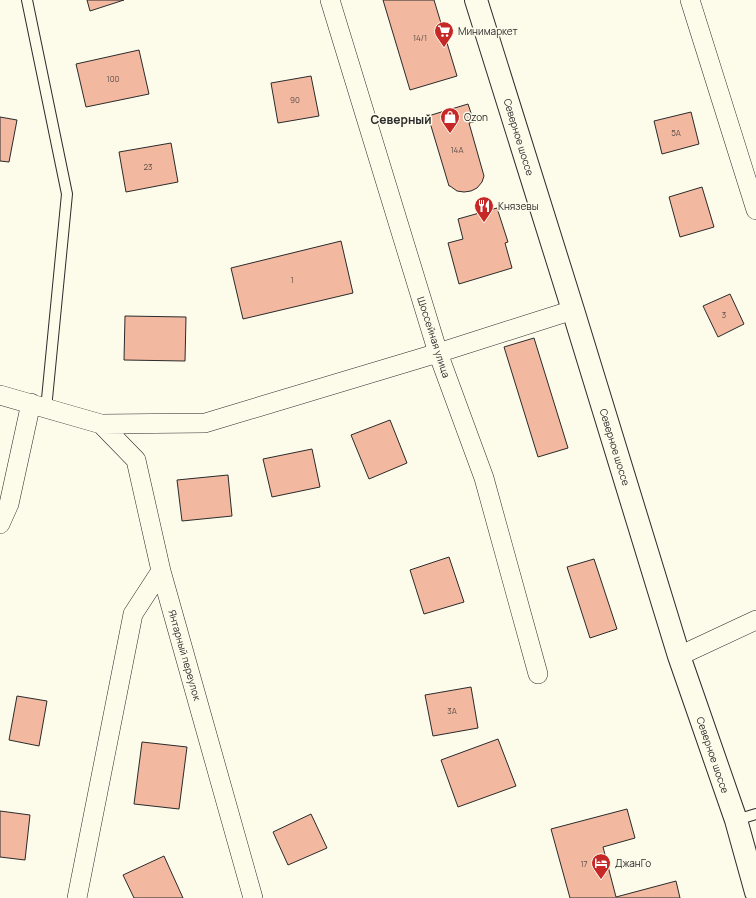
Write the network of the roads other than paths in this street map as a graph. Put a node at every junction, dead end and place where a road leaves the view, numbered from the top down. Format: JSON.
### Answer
{"nodes":[{"id":1,"x":27,"y":0,"type":"edge"},
{"id":2,"x":330,"y":0,"type":"edge"},
{"id":3,"x":476,"y":0,"type":"edge"},
{"id":4,"x":690,"y":0,"type":"edge"},
{"id":5,"x":756,"y":210,"type":"edge"},
{"id":6,"x":573,"y":310,"type":"junction"},
{"id":7,"x":438,"y":353,"type":"junction"},
{"id":8,"x":0,"y":395,"type":"edge"},
{"id":9,"x":39,"y":406,"type":"junction"},
{"id":10,"x":101,"y":424,"type":"junction"},
{"id":11,"x":0,"y":524,"type":"edge"},
{"id":12,"x":161,"y":571,"type":"junction"},
{"id":13,"x":756,"y":620,"type":"edge"},
{"id":14,"x":679,"y":656,"type":"junction"},
{"id":15,"x":538,"y":674,"type":"dead end"},
{"id":16,"x":746,"y":816,"type":"edge"},
{"id":17,"x":756,"y":892,"type":"edge"},
{"id":18,"x":77,"y":898,"type":"edge"},
{"id":19,"x":252,"y":898,"type":"edge"}],
"edges":[{"from":1,"to":9,"type":"lane"},
{"from":2,"to":7,"type":"street","name":"Шоссейная улица"},
{"from":3,"to":6,"type":"main road","name":"Северное шоссе"},
{"from":4,"to":5,"type":"street"},
{"from":6,"to":7,"type":"street"},
{"from":6,"to":14,"type":"main road","name":"Северное шоссе"},
{"from":7,"to":10,"type":"street"},
{"from":7,"to":15,"type":"street","name":"Шоссейная улица"},
{"from":8,"to":9,"type":"street"},
{"from":9,"to":10,"type":"street"},
{"from":9,"to":11,"type":"street"},
{"from":10,"to":12,"type":"street","name":"Янтарный переулок"},
{"from":12,"to":18,"type":"street"},
{"from":12,"to":19,"type":"street","name":"Янтарный переулок"},
{"from":13,"to":14,"type":"street"},
{"from":14,"to":16,"type":"main road","name":"Северное шоссе"},
{"from":16,"to":17,"type":"main road","name":"Северное шоссе"}]}
